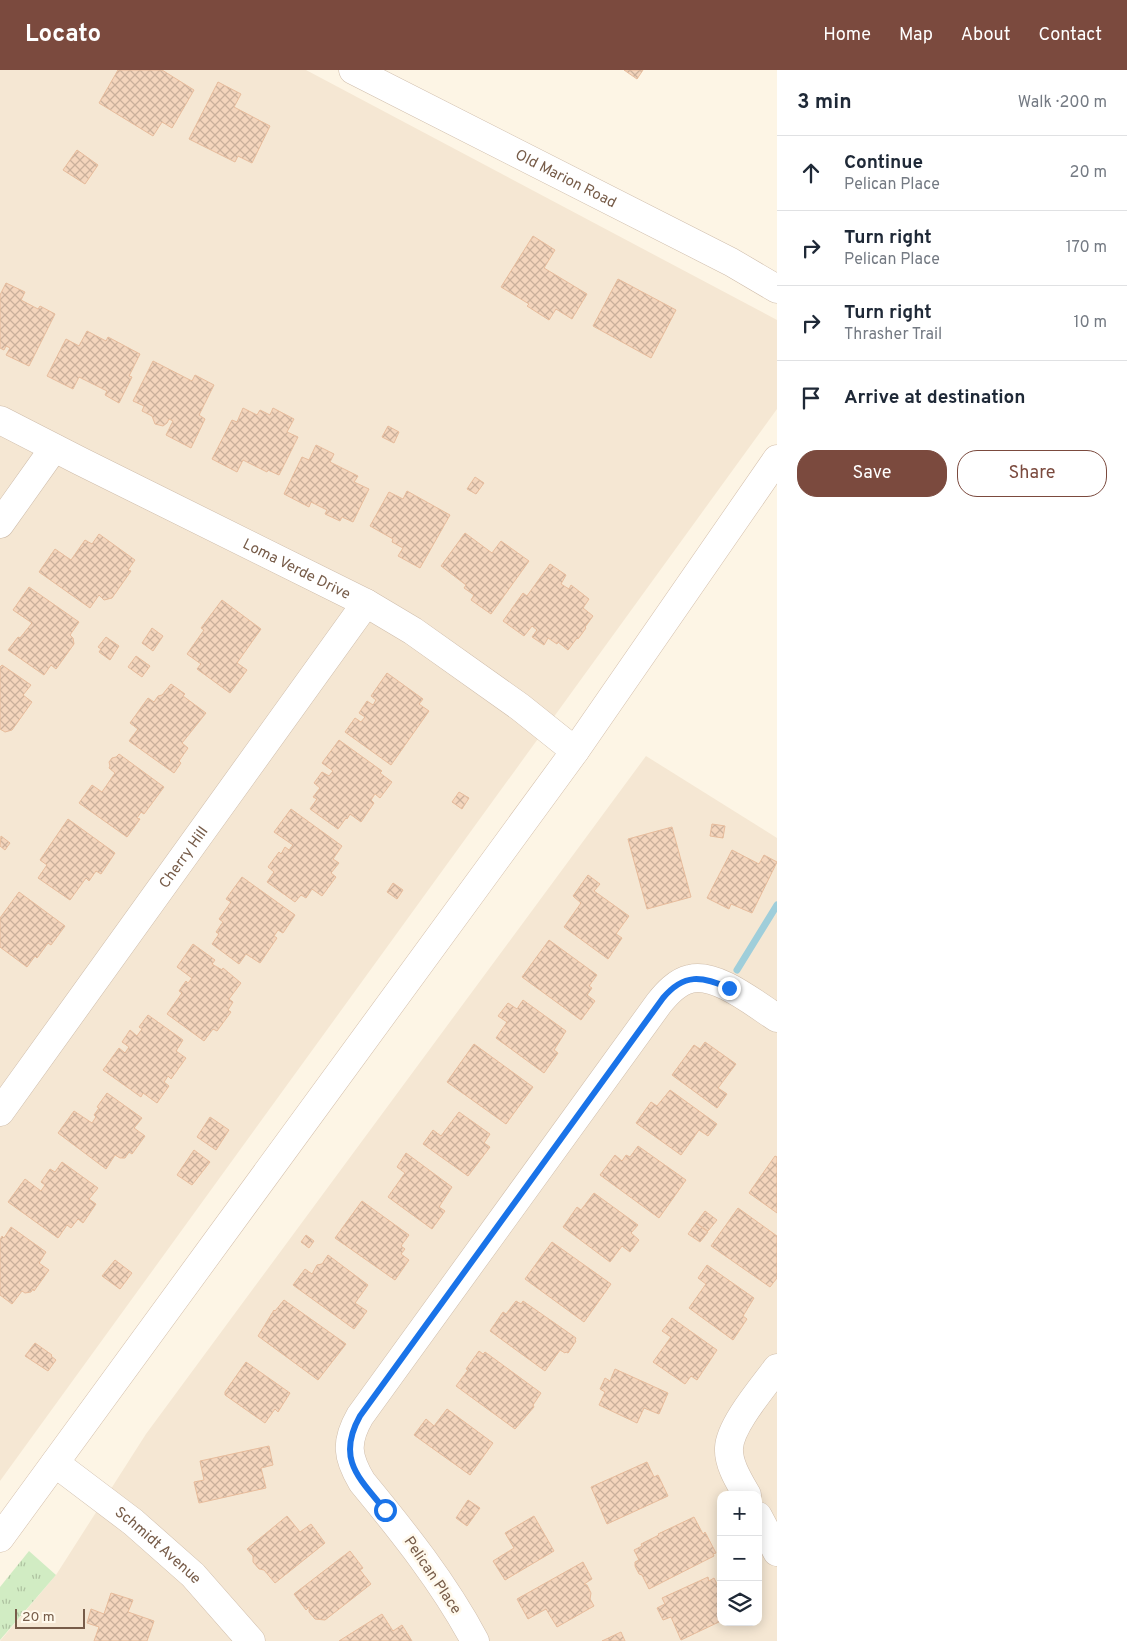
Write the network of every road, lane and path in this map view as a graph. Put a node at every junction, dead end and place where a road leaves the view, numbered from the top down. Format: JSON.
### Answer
{"nodes":[{"id":1,"x":353,"y":70,"type":"edge"},
{"id":2,"x":777,"y":289,"type":"edge"},
{"id":3,"x":0,"y":420,"type":"edge"},
{"id":4,"x":54,"y":448,"type":"junction"},
{"id":5,"x":777,"y":459,"type":"edge"},
{"id":6,"x":0,"y":524,"type":"edge"},
{"id":7,"x":366,"y":603,"type":"junction"},
{"id":8,"x":575,"y":751,"type":"junction"},
{"id":9,"x":777,"y":1018,"type":"edge"},
{"id":10,"x":0,"y":1112,"type":"edge"},
{"id":11,"x":777,"y":1368,"type":"edge"},
{"id":12,"x":55,"y":1463,"type":"junction"},
{"id":13,"x":745,"y":1491,"type":"edge"},
{"id":14,"x":762,"y":1524,"type":"edge"},
{"id":15,"x":0,"y":1538,"type":"edge"},
{"id":16,"x":777,"y":1552,"type":"edge"},
{"id":17,"x":252,"y":1641,"type":"edge"},
{"id":18,"x":475,"y":1641,"type":"edge"}],
"edges":[{"from":1,"to":2,"type":"street","name":"Old Marion Road"},
{"from":3,"to":4,"type":"street","name":"Loma Verde Drive"},
{"from":4,"to":6,"type":"street"},
{"from":4,"to":7,"type":"street","name":"Loma Verde Drive"},
{"from":5,"to":8,"type":"street"},
{"from":7,"to":8,"type":"street","name":"Loma Verde Drive"},
{"from":7,"to":10,"type":"street","name":"Cherry Hill"},
{"from":8,"to":12,"type":"street"},
{"from":9,"to":18,"type":"street","name":"Pelican Place"},
{"from":11,"to":13,"type":"street"},
{"from":12,"to":15,"type":"street"},
{"from":12,"to":17,"type":"street","name":"Schmidt Avenue"},
{"from":14,"to":16,"type":"street"}]}
